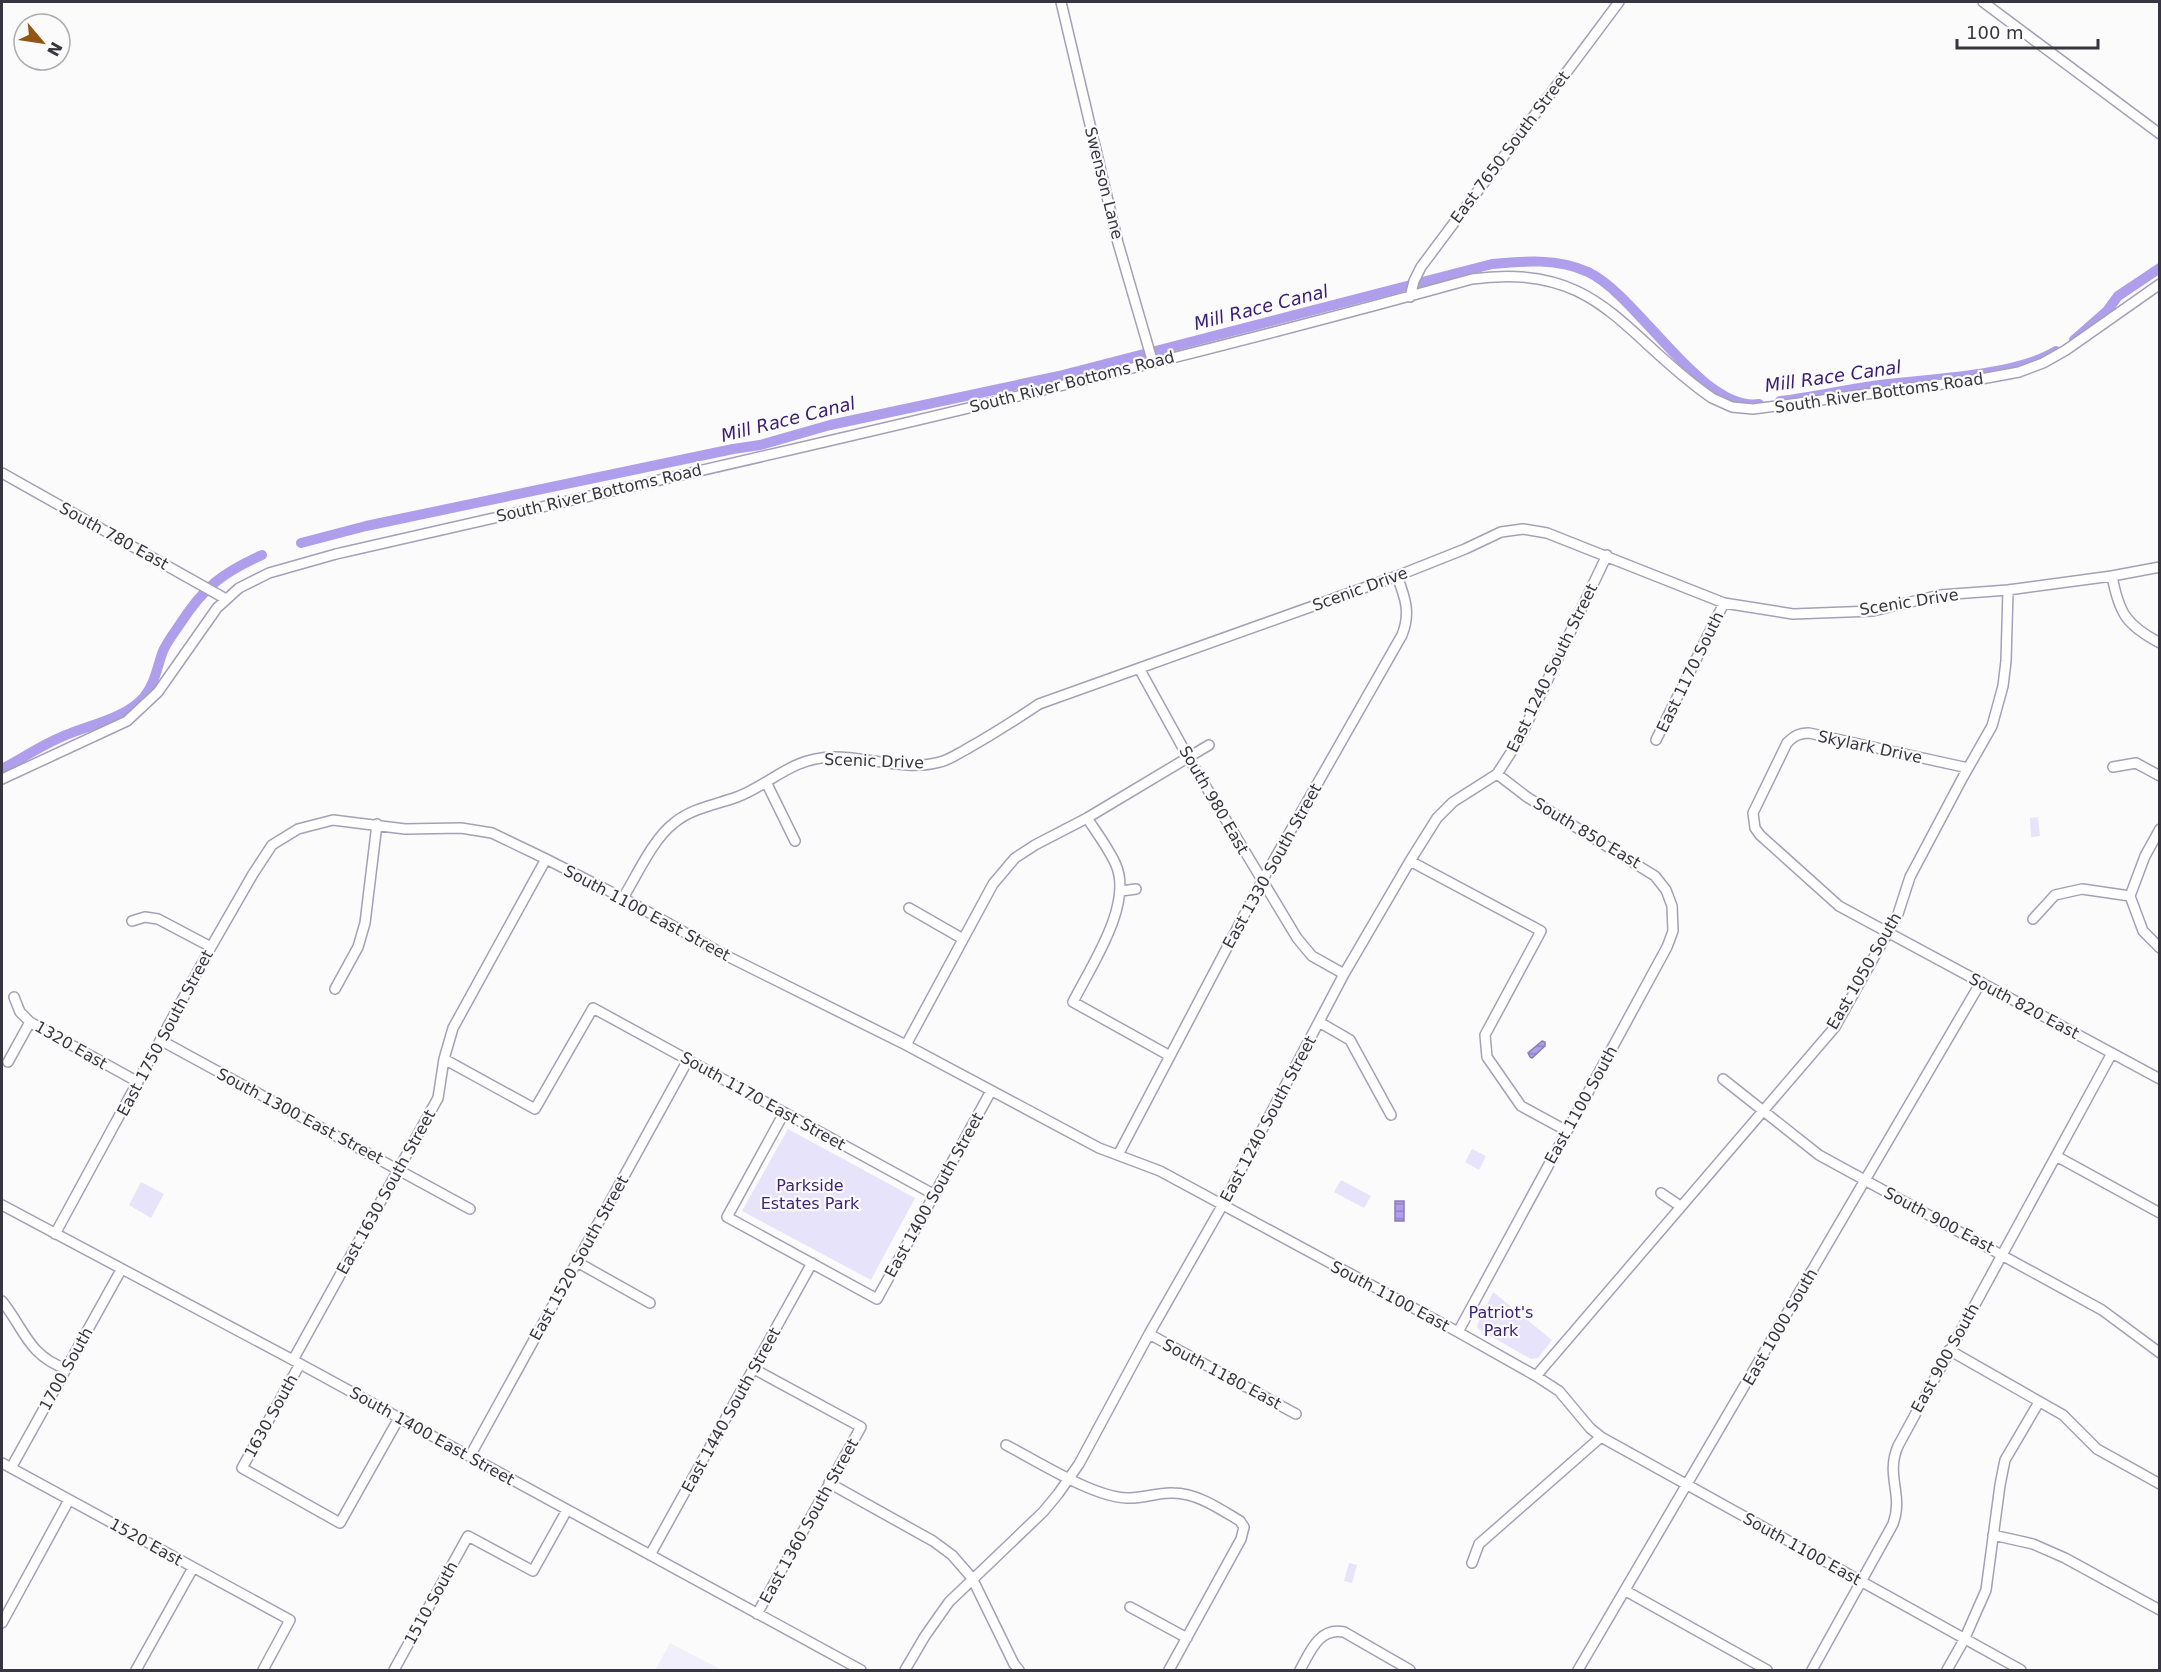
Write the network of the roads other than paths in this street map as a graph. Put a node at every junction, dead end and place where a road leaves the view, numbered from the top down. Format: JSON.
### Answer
{"nodes":[{"id":1,"x":1061,"y":2,"type":"edge"},
{"id":2,"x":1619,"y":2,"type":"edge"},
{"id":3,"x":1983,"y":2,"type":"edge"},
{"id":4,"x":2160,"y":134,"type":"edge"},
{"id":5,"x":2160,"y":284,"type":"edge"},
{"id":6,"x":1412,"y":288,"type":"junction"},
{"id":7,"x":1152,"y":360,"type":"junction"},
{"id":8,"x":2,"y":473,"type":"edge"},
{"id":9,"x":1607,"y":555,"type":"junction"},
{"id":10,"x":2160,"y":567,"type":"edge"},
{"id":11,"x":1397,"y":576,"type":"junction"},
{"id":12,"x":2112,"y":576,"type":"junction"},
{"id":13,"x":2008,"y":590,"type":"junction"},
{"id":14,"x":226,"y":599,"type":"junction"},
{"id":15,"x":1725,"y":603,"type":"junction"},
{"id":16,"x":2160,"y":643,"type":"edge"},
{"id":17,"x":1140,"y":670,"type":"junction"},
{"id":18,"x":1656,"y":740,"type":"dead end"},
{"id":19,"x":1209,"y":745,"type":"dead end"},
{"id":20,"x":1188,"y":757,"type":"junction"},
{"id":21,"x":2113,"y":767,"type":"dead end"},
{"id":22,"x":1968,"y":768,"type":"junction"},
{"id":23,"x":1497,"y":774,"type":"junction"},
{"id":24,"x":2160,"y":776,"type":"edge"},
{"id":25,"x":2,"y":779,"type":"edge"},
{"id":26,"x":766,"y":782,"type":"junction"},
{"id":27,"x":1087,"y":818,"type":"junction"},
{"id":28,"x":376,"y":824,"type":"junction"},
{"id":29,"x":2160,"y":829,"type":"edge"},
{"id":30,"x":283,"y":838,"type":"joint"},
{"id":31,"x":795,"y":841,"type":"dead end"},
{"id":32,"x":546,"y":859,"type":"junction"},
{"id":33,"x":1410,"y":861,"type":"junction"},
{"id":34,"x":1262,"y":881,"type":"junction"},
{"id":35,"x":1136,"y":889,"type":"dead end"},
{"id":36,"x":1121,"y":891,"type":"junction"},
{"id":37,"x":2130,"y":896,"type":"junction"},
{"id":38,"x":623,"y":898,"type":"junction"},
{"id":39,"x":1670,"y":899,"type":"joint"},
{"id":40,"x":909,"y":908,"type":"dead end"},
{"id":41,"x":2033,"y":919,"type":"dead end"},
{"id":42,"x":132,"y":921,"type":"dead end"},
{"id":43,"x":1888,"y":933,"type":"junction"},
{"id":44,"x":963,"y":939,"type":"junction"},
{"id":45,"x":211,"y":947,"type":"junction"},
{"id":46,"x":2160,"y":948,"type":"edge"},
{"id":47,"x":1344,"y":974,"type":"junction"},
{"id":48,"x":1981,"y":982,"type":"junction"},
{"id":49,"x":335,"y":989,"type":"dead end"},
{"id":50,"x":14,"y":997,"type":"dead end"},
{"id":51,"x":30,"y":1022,"type":"junction"},
{"id":52,"x":1319,"y":1022,"type":"junction"},
{"id":53,"x":162,"y":1041,"type":"junction"},
{"id":54,"x":906,"y":1045,"type":"junction"},
{"id":55,"x":2112,"y":1053,"type":"junction"},
{"id":56,"x":1170,"y":1056,"type":"junction"},
{"id":57,"x":444,"y":1059,"type":"junction"},
{"id":58,"x":688,"y":1060,"type":"junction"},
{"id":59,"x":8,"y":1062,"type":"dead end"},
{"id":60,"x":2160,"y":1078,"type":"edge"},
{"id":61,"x":1723,"y":1079,"type":"dead end"},
{"id":62,"x":138,"y":1082,"type":"junction"},
{"id":63,"x":991,"y":1091,"type":"junction"},
{"id":64,"x":1761,"y":1112,"type":"junction"},
{"id":65,"x":784,"y":1113,"type":"junction"},
{"id":66,"x":1391,"y":1115,"type":"dead end"},
{"id":67,"x":1567,"y":1131,"type":"junction"},
{"id":68,"x":1118,"y":1155,"type":"junction"},
{"id":69,"x":2056,"y":1156,"type":"junction"},
{"id":70,"x":399,"y":1170,"type":"junction"},
{"id":71,"x":1866,"y":1180,"type":"junction"},
{"id":72,"x":1660,"y":1193,"type":"dead end"},
{"id":73,"x":935,"y":1195,"type":"junction"},
{"id":74,"x":2,"y":1205,"type":"edge"},
{"id":75,"x":1222,"y":1206,"type":"junction"},
{"id":76,"x":1680,"y":1206,"type":"junction"},
{"id":77,"x":470,"y":1209,"type":"dead end"},
{"id":78,"x":2160,"y":1213,"type":"edge"},
{"id":79,"x":56,"y":1234,"type":"junction"},
{"id":80,"x":2003,"y":1254,"type":"junction"},
{"id":81,"x":577,"y":1262,"type":"junction"},
{"id":82,"x":812,"y":1263,"type":"junction"},
{"id":83,"x":121,"y":1270,"type":"junction"},
{"id":84,"x":2,"y":1301,"type":"edge"},
{"id":85,"x":650,"y":1303,"type":"dead end"},
{"id":86,"x":1458,"y":1332,"type":"junction"},
{"id":87,"x":1149,"y":1334,"type":"junction"},
{"id":88,"x":1949,"y":1350,"type":"junction"},
{"id":89,"x":2160,"y":1353,"type":"edge"},
{"id":90,"x":297,"y":1362,"type":"junction"},
{"id":91,"x":754,"y":1369,"type":"junction"},
{"id":92,"x":66,"y":1370,"type":"junction"},
{"id":93,"x":1536,"y":1376,"type":"junction"},
{"id":94,"x":2039,"y":1402,"type":"junction"},
{"id":95,"x":1296,"y":1414,"type":"dead end"},
{"id":96,"x":399,"y":1418,"type":"junction"},
{"id":97,"x":1601,"y":1437,"type":"junction"},
{"id":98,"x":1006,"y":1444,"type":"dead end"},
{"id":99,"x":470,"y":1456,"type":"junction"},
{"id":100,"x":2,"y":1463,"type":"edge"},
{"id":101,"x":11,"y":1468,"type":"junction"},
{"id":102,"x":1069,"y":1478,"type":"junction"},
{"id":103,"x":829,"y":1484,"type":"junction"},
{"id":104,"x":2160,"y":1484,"type":"edge"},
{"id":105,"x":1687,"y":1486,"type":"junction"},
{"id":106,"x":69,"y":1500,"type":"junction"},
{"id":107,"x":567,"y":1510,"type":"junction"},
{"id":108,"x":1993,"y":1534,"type":"junction"},
{"id":109,"x":650,"y":1556,"type":"junction"},
{"id":110,"x":1472,"y":1563,"type":"dead end"},
{"id":111,"x":193,"y":1568,"type":"junction"},
{"id":112,"x":972,"y":1578,"type":"junction"},
{"id":113,"x":1862,"y":1582,"type":"junction"},
{"id":114,"x":1626,"y":1591,"type":"junction"},
{"id":115,"x":1130,"y":1607,"type":"dead end"},
{"id":116,"x":2160,"y":1610,"type":"edge"},
{"id":117,"x":757,"y":1614,"type":"junction"},
{"id":118,"x":2,"y":1623,"type":"edge"},
{"id":119,"x":1187,"y":1638,"type":"junction"},
{"id":120,"x":1964,"y":1640,"type":"junction"},
{"id":121,"x":136,"y":1671,"type":"edge"},
{"id":122,"x":263,"y":1671,"type":"edge"},
{"id":123,"x":394,"y":1671,"type":"edge"},
{"id":124,"x":861,"y":1671,"type":"edge"},
{"id":125,"x":905,"y":1671,"type":"edge"},
{"id":126,"x":1019,"y":1671,"type":"edge"},
{"id":127,"x":1169,"y":1671,"type":"edge"},
{"id":128,"x":1300,"y":1671,"type":"edge"},
{"id":129,"x":1410,"y":1671,"type":"edge"},
{"id":130,"x":1578,"y":1671,"type":"edge"},
{"id":131,"x":1767,"y":1671,"type":"edge"},
{"id":132,"x":1812,"y":1671,"type":"edge"},
{"id":133,"x":1947,"y":1671,"type":"edge"},
{"id":134,"x":2021,"y":1671,"type":"edge"}],
"edges":[{"from":1,"to":7,"type":"street","name":"Swenson Lane"},
{"from":2,"to":6,"type":"street","name":"East 7650 South Street"},
{"from":3,"to":4,"type":"street"},
{"from":5,"to":6,"type":"street","name":"South River Bottoms Road"},
{"from":6,"to":7,"type":"street","name":"South River Bottoms Road"},
{"from":7,"to":14,"type":"street","name":"South River Bottoms Road"},
{"from":8,"to":14,"type":"street","name":"South 780 East"},
{"from":9,"to":11,"type":"street","name":"Scenic Drive"},
{"from":9,"to":15,"type":"street","name":"Scenic Drive"},
{"from":9,"to":23,"type":"street","name":"East 1240 South Street"},
{"from":10,"to":12,"type":"street","name":"Scenic Drive"},
{"from":11,"to":17,"type":"street","name":"Scenic Drive"},
{"from":11,"to":34,"type":"street","name":"East 1330 South Street"},
{"from":12,"to":13,"type":"street","name":"Scenic Drive"},
{"from":12,"to":16,"type":"street"},
{"from":13,"to":15,"type":"street","name":"Scenic Drive"},
{"from":13,"to":22,"type":"street","name":"East 1050 South"},
{"from":14,"to":25,"type":"street","name":"South River Bottoms Road"},
{"from":15,"to":18,"type":"street","name":"East 1170 South"},
{"from":17,"to":20,"type":"street","name":"South 980 East"},
{"from":17,"to":26,"type":"street","name":"Scenic Drive"},
{"from":19,"to":20,"type":"street"},
{"from":20,"to":27,"type":"street"},
{"from":20,"to":34,"type":"street","name":"South 980 East"},
{"from":21,"to":24,"type":"street"},
{"from":22,"to":43,"type":"street","name":"East 1050 South"},
{"from":22,"to":43,"type":"street","name":"Skylark Drive"},
{"from":23,"to":33,"type":"street","name":"East 1240 South Street"},
{"from":23,"to":39,"type":"street","name":"South 850 East"},
{"from":26,"to":31,"type":"street"},
{"from":26,"to":38,"type":"street","name":"Scenic Drive"},
{"from":27,"to":36,"type":"street"},
{"from":27,"to":44,"type":"street"},
{"from":28,"to":30,"type":"street","name":"South 1100 East Street"},
{"from":28,"to":32,"type":"street","name":"South 1100 East Street"},
{"from":28,"to":49,"type":"street"},
{"from":29,"to":37,"type":"street"},
{"from":30,"to":45,"type":"street","name":"East 1750 South Street"},
{"from":32,"to":38,"type":"street","name":"South 1100 East Street"},
{"from":32,"to":57,"type":"street","name":"East 1630 South Street"},
{"from":33,"to":47,"type":"street","name":"East 1240 South Street"},
{"from":33,"to":67,"type":"street"},
{"from":34,"to":47,"type":"street","name":"South 980 East"},
{"from":34,"to":56,"type":"street","name":"East 1330 South Street"},
{"from":35,"to":36,"type":"street"},
{"from":36,"to":56,"type":"street"},
{"from":37,"to":41,"type":"street"},
{"from":37,"to":46,"type":"street"},
{"from":38,"to":54,"type":"street","name":"South 1100 East Street"},
{"from":39,"to":67,"type":"street","name":"East 1100 South"},
{"from":40,"to":44,"type":"street"},
{"from":42,"to":45,"type":"street"},
{"from":43,"to":48,"type":"street","name":"South 820 East"},
{"from":43,"to":64,"type":"street","name":"East 1050 South"},
{"from":44,"to":54,"type":"street"},
{"from":45,"to":53,"type":"street","name":"East 1750 South Street"},
{"from":47,"to":52,"type":"street","name":"East 1240 South Street"},
{"from":48,"to":55,"type":"street","name":"South 820 East"},
{"from":48,"to":71,"type":"street","name":"East 1000 South"},
{"from":50,"to":51,"type":"street","name":"1320 East"},
{"from":51,"to":59,"type":"street"},
{"from":51,"to":62,"type":"street","name":"1320 East"},
{"from":52,"to":66,"type":"street"},
{"from":52,"to":75,"type":"street","name":"East 1240 South Street"},
{"from":53,"to":62,"type":"street","name":"East 1750 South Street"},
{"from":53,"to":70,"type":"street","name":"South 1300 East Street"},
{"from":54,"to":63,"type":"street","name":"South 1100 East Street"},
{"from":55,"to":60,"type":"street","name":"South 820 East"},
{"from":55,"to":69,"type":"street","name":"East 900 South"},
{"from":56,"to":68,"type":"street","name":"East 1330 South Street"},
{"from":57,"to":58,"type":"street","name":"South 1170 East Street"},
{"from":57,"to":70,"type":"street","name":"East 1630 South Street"},
{"from":58,"to":65,"type":"street","name":"South 1170 East Street"},
{"from":58,"to":81,"type":"street","name":"East 1520 South Street"},
{"from":61,"to":64,"type":"street","name":"South 900 East"},
{"from":62,"to":79,"type":"street","name":"East 1750 South Street"},
{"from":63,"to":68,"type":"street","name":"South 1100 East"},
{"from":63,"to":73,"type":"street","name":"East 1400 South Street"},
{"from":64,"to":71,"type":"street","name":"South 900 East"},
{"from":64,"to":76,"type":"street","name":"East 1050 South"},
{"from":65,"to":73,"type":"street","name":"South 1170 East Street"},
{"from":65,"to":82,"type":"street"},
{"from":67,"to":86,"type":"street","name":"East 1100 South"},
{"from":68,"to":75,"type":"street","name":"South 1100 East"},
{"from":69,"to":78,"type":"street"},
{"from":69,"to":80,"type":"street","name":"East 900 South"},
{"from":70,"to":77,"type":"street","name":"South 1300 East Street"},
{"from":70,"to":90,"type":"street","name":"East 1630 South Street"},
{"from":71,"to":80,"type":"street","name":"South 900 East"},
{"from":71,"to":105,"type":"street","name":"East 1000 South"},
{"from":72,"to":76,"type":"street"},
{"from":73,"to":82,"type":"street","name":"East 1400 South Street"},
{"from":74,"to":79,"type":"street","name":"South 1400 East Street"},
{"from":75,"to":86,"type":"street","name":"South 1100 East"},
{"from":75,"to":87,"type":"street","name":"East 1240 South Street"},
{"from":76,"to":93,"type":"street","name":"East 1050 South"},
{"from":79,"to":83,"type":"street","name":"South 1400 East Street"},
{"from":80,"to":88,"type":"street","name":"East 900 South"},
{"from":80,"to":89,"type":"street","name":"South 900 East"},
{"from":81,"to":85,"type":"street"},
{"from":81,"to":99,"type":"street","name":"East 1520 South Street"},
{"from":82,"to":91,"type":"street","name":"East 1440 South Street"},
{"from":83,"to":90,"type":"street","name":"South 1400 East Street"},
{"from":83,"to":92,"type":"street","name":"1700 South"},
{"from":84,"to":92,"type":"street"},
{"from":86,"to":93,"type":"street","name":"South 1100 East"},
{"from":87,"to":95,"type":"street","name":"South 1180 East"},
{"from":87,"to":102,"type":"street","name":"East 1240 South Street"},
{"from":88,"to":94,"type":"street"},
{"from":88,"to":113,"type":"street","name":"East 900 South"},
{"from":90,"to":96,"type":"street","name":"South 1400 East Street"},
{"from":90,"to":96,"type":"street","name":"1630 South"},
{"from":91,"to":103,"type":"street","name":"East 1360 South Street"},
{"from":91,"to":109,"type":"street","name":"East 1440 South Street"},
{"from":92,"to":101,"type":"street","name":"1700 South"},
{"from":93,"to":97,"type":"street","name":"South 1100 East"},
{"from":94,"to":104,"type":"street"},
{"from":94,"to":108,"type":"street"},
{"from":96,"to":99,"type":"street","name":"South 1400 East Street"},
{"from":97,"to":105,"type":"street","name":"South 1100 East"},
{"from":97,"to":110,"type":"street"},
{"from":98,"to":102,"type":"street"},
{"from":99,"to":107,"type":"street","name":"South 1400 East Street"},
{"from":100,"to":101,"type":"street","name":"1520 East"},
{"from":101,"to":106,"type":"street","name":"1520 East"},
{"from":102,"to":112,"type":"street","name":"East 1240 South Street"},
{"from":102,"to":119,"type":"street"},
{"from":103,"to":112,"type":"street"},
{"from":103,"to":117,"type":"street","name":"East 1360 South Street"},
{"from":105,"to":113,"type":"street","name":"South 1100 East"},
{"from":105,"to":114,"type":"street","name":"East 1000 South"},
{"from":106,"to":111,"type":"street","name":"1520 East"},
{"from":106,"to":118,"type":"street"},
{"from":107,"to":109,"type":"street","name":"South 1400 East Street"},
{"from":107,"to":123,"type":"street","name":"1510 South"},
{"from":108,"to":116,"type":"street"},
{"from":108,"to":120,"type":"street"},
{"from":109,"to":117,"type":"street","name":"South 1400 East Street"},
{"from":111,"to":121,"type":"street"},
{"from":111,"to":122,"type":"street","name":"1520 East"},
{"from":112,"to":125,"type":"street","name":"East 1240 South Street"},
{"from":112,"to":126,"type":"street"},
{"from":113,"to":120,"type":"street","name":"South 1100 East"},
{"from":113,"to":132,"type":"street","name":"East 900 South"},
{"from":114,"to":130,"type":"street","name":"East 1000 South"},
{"from":114,"to":131,"type":"street"},
{"from":115,"to":119,"type":"street"},
{"from":117,"to":124,"type":"street","name":"South 1400 East Street"},
{"from":119,"to":127,"type":"street"},
{"from":120,"to":133,"type":"street"},
{"from":120,"to":134,"type":"street","name":"South 1100 East"},
{"from":128,"to":129,"type":"street"}]}
